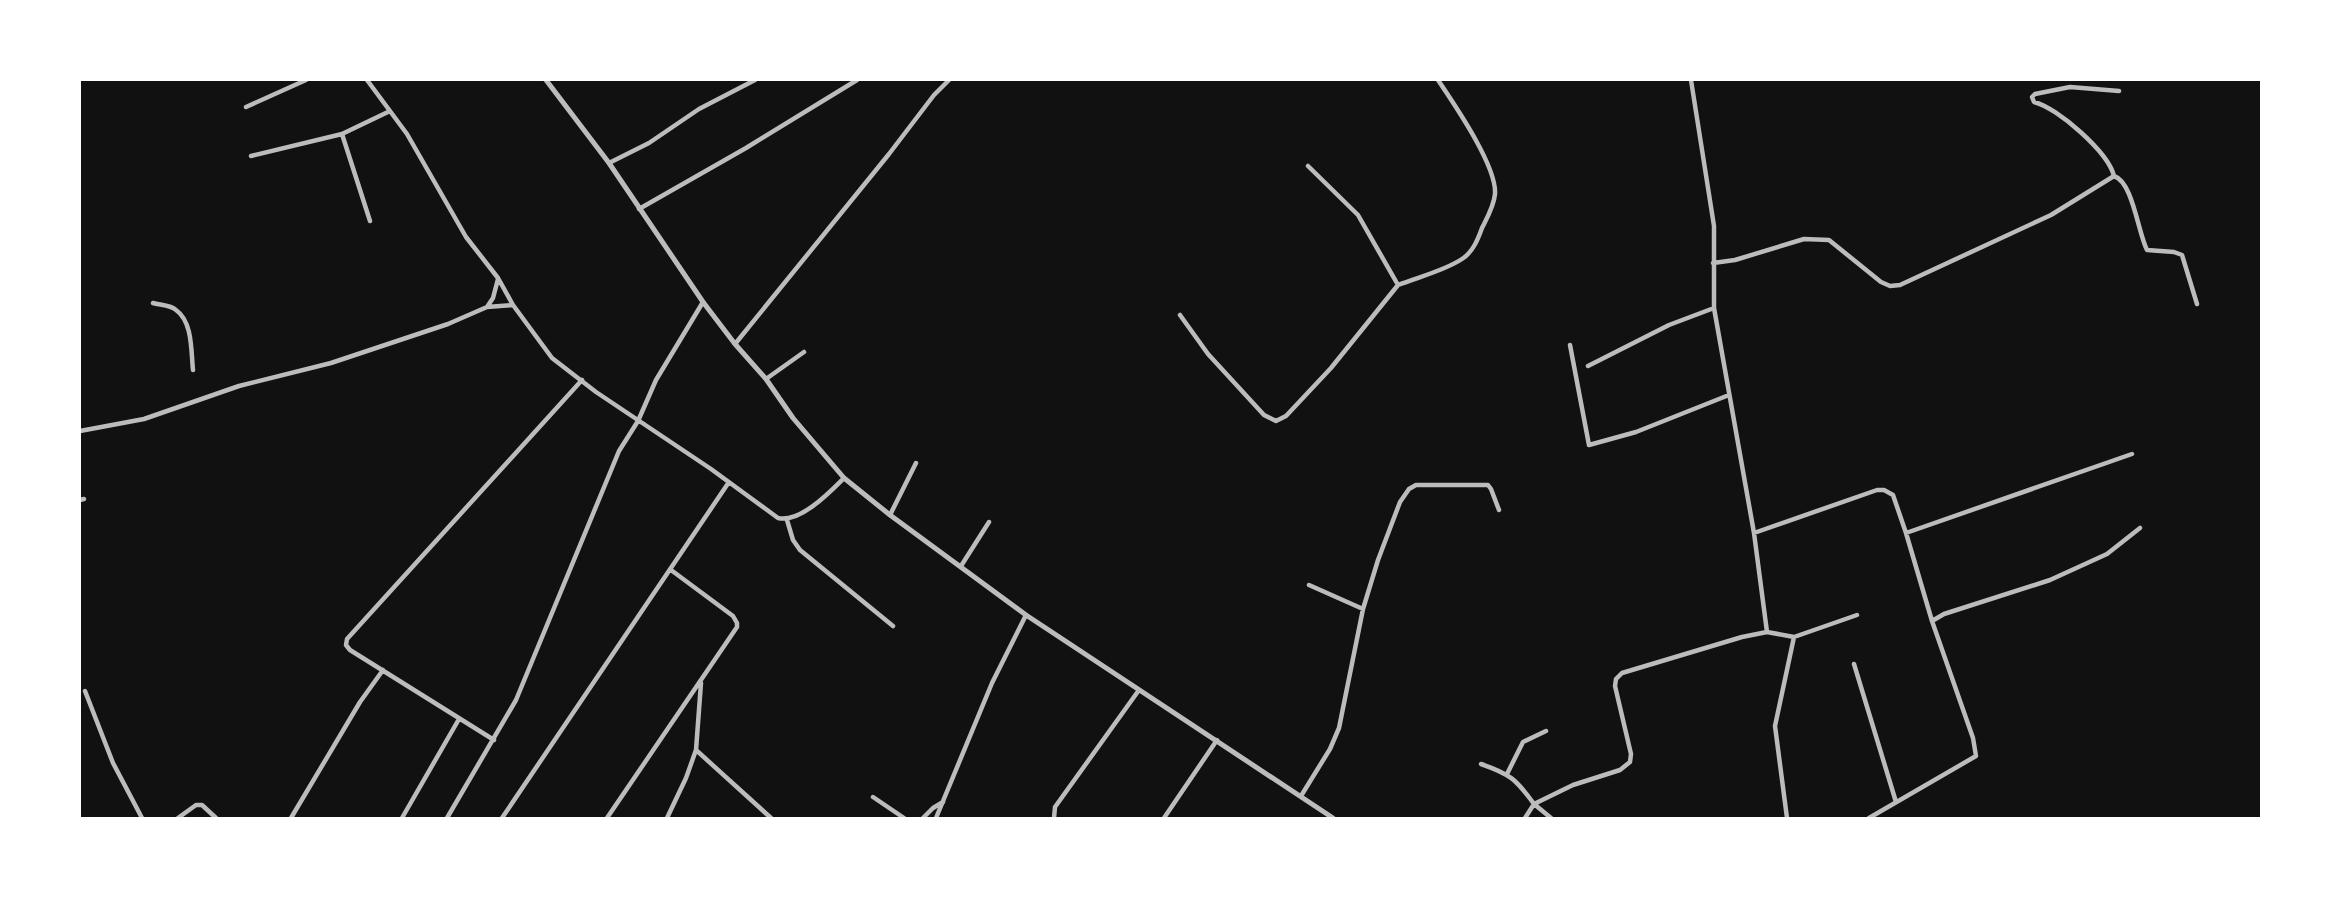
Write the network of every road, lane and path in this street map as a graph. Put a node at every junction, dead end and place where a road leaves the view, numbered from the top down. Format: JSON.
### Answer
{"nodes":[{"id":1,"x":306,"y":80,"type":"edge"},
{"id":2,"x":367,"y":80,"type":"edge"},
{"id":3,"x":546,"y":80,"type":"edge"},
{"id":4,"x":755,"y":80,"type":"edge"},
{"id":5,"x":857,"y":80,"type":"edge"},
{"id":6,"x":949,"y":80,"type":"edge"},
{"id":7,"x":1438,"y":80,"type":"edge"},
{"id":8,"x":1691,"y":80,"type":"edge"},
{"id":9,"x":2118,"y":91,"type":"dead end"},
{"id":10,"x":246,"y":107,"type":"dead end"},
{"id":11,"x":390,"y":111,"type":"junction"},
{"id":12,"x":342,"y":134,"type":"junction"},
{"id":13,"x":250,"y":156,"type":"dead end"},
{"id":14,"x":609,"y":163,"type":"junction"},
{"id":15,"x":1308,"y":166,"type":"dead end"},
{"id":16,"x":2114,"y":176,"type":"junction"},
{"id":17,"x":639,"y":210,"type":"junction"},
{"id":18,"x":370,"y":220,"type":"dead end"},
{"id":19,"x":1713,"y":263,"type":"junction"},
{"id":20,"x":498,"y":278,"type":"junction"},
{"id":21,"x":1398,"y":285,"type":"junction"},
{"id":22,"x":703,"y":302,"type":"junction"},
{"id":23,"x":153,"y":303,"type":"dead end"},
{"id":24,"x":2197,"y":304,"type":"dead end"},
{"id":25,"x":513,"y":305,"type":"junction"},
{"id":26,"x":488,"y":307,"type":"junction"},
{"id":27,"x":1714,"y":308,"type":"junction"},
{"id":28,"x":1180,"y":315,"type":"dead end"},
{"id":29,"x":735,"y":344,"type":"junction"},
{"id":30,"x":1570,"y":345,"type":"dead end"},
{"id":31,"x":804,"y":352,"type":"dead end"},
{"id":32,"x":1588,"y":366,"type":"dead end"},
{"id":33,"x":193,"y":370,"type":"dead end"},
{"id":34,"x":766,"y":379,"type":"junction"},
{"id":35,"x":582,"y":380,"type":"junction"},
{"id":36,"x":1729,"y":395,"type":"junction"},
{"id":37,"x":638,"y":421,"type":"junction"},
{"id":38,"x":80,"y":431,"type":"edge"},
{"id":39,"x":2132,"y":454,"type":"dead end"},
{"id":40,"x":916,"y":463,"type":"dead end"},
{"id":41,"x":844,"y":478,"type":"junction"},
{"id":42,"x":729,"y":482,"type":"junction"},
{"id":43,"x":1499,"y":510,"type":"dead end"},
{"id":44,"x":890,"y":515,"type":"junction"},
{"id":45,"x":787,"y":520,"type":"junction"},
{"id":46,"x":988,"y":522,"type":"dead end"},
{"id":47,"x":2140,"y":528,"type":"dead end"},
{"id":48,"x":1754,"y":533,"type":"junction"},
{"id":49,"x":1906,"y":533,"type":"junction"},
{"id":50,"x":961,"y":566,"type":"junction"},
{"id":51,"x":671,"y":570,"type":"junction"},
{"id":52,"x":1309,"y":585,"type":"dead end"},
{"id":53,"x":1364,"y":609,"type":"junction"},
{"id":54,"x":1026,"y":615,"type":"junction"},
{"id":55,"x":1857,"y":615,"type":"dead end"},
{"id":56,"x":1932,"y":621,"type":"junction"},
{"id":57,"x":893,"y":626,"type":"dead end"},
{"id":58,"x":1767,"y":632,"type":"junction"},
{"id":59,"x":1794,"y":637,"type":"junction"},
{"id":60,"x":1854,"y":664,"type":"dead end"},
{"id":61,"x":382,"y":670,"type":"junction"},
{"id":62,"x":701,"y":681,"type":"junction"},
{"id":63,"x":1139,"y":690,"type":"junction"},
{"id":64,"x":85,"y":691,"type":"dead end"},
{"id":65,"x":459,"y":719,"type":"junction"},
{"id":66,"x":1546,"y":731,"type":"dead end"},
{"id":67,"x":494,"y":740,"type":"junction"},
{"id":68,"x":1217,"y":740,"type":"junction"},
{"id":69,"x":696,"y":750,"type":"junction"},
{"id":70,"x":1481,"y":764,"type":"dead end"},
{"id":71,"x":1508,"y":774,"type":"junction"},
{"id":72,"x":1301,"y":796,"type":"junction"},
{"id":73,"x":873,"y":797,"type":"dead end"},
{"id":74,"x":943,"y":802,"type":"junction"},
{"id":75,"x":1896,"y":802,"type":"junction"},
{"id":76,"x":1534,"y":804,"type":"junction"},
{"id":77,"x":142,"y":819,"type":"edge"},
{"id":78,"x":178,"y":819,"type":"edge"},
{"id":79,"x":216,"y":819,"type":"edge"},
{"id":80,"x":291,"y":819,"type":"edge"},
{"id":81,"x":402,"y":819,"type":"edge"},
{"id":82,"x":447,"y":819,"type":"edge"},
{"id":83,"x":502,"y":819,"type":"edge"},
{"id":84,"x":607,"y":819,"type":"edge"},
{"id":85,"x":667,"y":819,"type":"edge"},
{"id":86,"x":771,"y":819,"type":"edge"},
{"id":87,"x":904,"y":819,"type":"edge"},
{"id":88,"x":923,"y":819,"type":"edge"},
{"id":89,"x":936,"y":819,"type":"edge"},
{"id":90,"x":1054,"y":819,"type":"edge"},
{"id":91,"x":1164,"y":819,"type":"edge"},
{"id":92,"x":1333,"y":819,"type":"edge"},
{"id":93,"x":1525,"y":819,"type":"edge"},
{"id":94,"x":1551,"y":819,"type":"edge"},
{"id":95,"x":1787,"y":819,"type":"edge"},
{"id":96,"x":1869,"y":819,"type":"edge"}],
"edges":[{"from":1,"to":10,"type":"street"},
{"from":2,"to":11,"type":"street"},
{"from":3,"to":14,"type":"street"},
{"from":4,"to":14,"type":"street"},
{"from":5,"to":17,"type":"street"},
{"from":6,"to":29,"type":"street"},
{"from":7,"to":21,"type":"street"},
{"from":8,"to":19,"type":"street"},
{"from":9,"to":16,"type":"street"},
{"from":11,"to":12,"type":"street"},
{"from":11,"to":20,"type":"street"},
{"from":12,"to":13,"type":"street"},
{"from":12,"to":18,"type":"street"},
{"from":14,"to":17,"type":"street"},
{"from":15,"to":21,"type":"street"},
{"from":16,"to":19,"type":"street"},
{"from":16,"to":24,"type":"street"},
{"from":17,"to":22,"type":"street"},
{"from":19,"to":27,"type":"street"},
{"from":20,"to":25,"type":"street"},
{"from":20,"to":26,"type":"street"},
{"from":21,"to":28,"type":"street"},
{"from":22,"to":29,"type":"street"},
{"from":22,"to":37,"type":"street"},
{"from":23,"to":33,"type":"street"},
{"from":25,"to":26,"type":"street"},
{"from":25,"to":35,"type":"street"},
{"from":26,"to":38,"type":"street"},
{"from":27,"to":32,"type":"street"},
{"from":27,"to":36,"type":"street"},
{"from":29,"to":34,"type":"street"},
{"from":30,"to":36,"type":"street"},
{"from":31,"to":34,"type":"street"},
{"from":34,"to":41,"type":"street"},
{"from":35,"to":37,"type":"street"},
{"from":35,"to":61,"type":"street"},
{"from":36,"to":48,"type":"street"},
{"from":37,"to":42,"type":"street"},
{"from":37,"to":67,"type":"street"},
{"from":39,"to":49,"type":"street"},
{"from":40,"to":44,"type":"street"},
{"from":41,"to":44,"type":"street"},
{"from":41,"to":45,"type":"street"},
{"from":42,"to":45,"type":"street"},
{"from":42,"to":51,"type":"street"},
{"from":43,"to":53,"type":"street"},
{"from":44,"to":50,"type":"street"},
{"from":45,"to":57,"type":"street"},
{"from":46,"to":50,"type":"street"},
{"from":47,"to":56,"type":"street"},
{"from":48,"to":49,"type":"street"},
{"from":48,"to":58,"type":"street"},
{"from":49,"to":56,"type":"street"},
{"from":50,"to":54,"type":"street"},
{"from":51,"to":62,"type":"street"},
{"from":51,"to":83,"type":"street"},
{"from":52,"to":53,"type":"street"},
{"from":53,"to":72,"type":"street"},
{"from":54,"to":63,"type":"street"},
{"from":54,"to":74,"type":"street"},
{"from":55,"to":59,"type":"street"},
{"from":56,"to":75,"type":"street"},
{"from":58,"to":59,"type":"street"},
{"from":58,"to":76,"type":"street"},
{"from":59,"to":95,"type":"street"},
{"from":60,"to":75,"type":"street"},
{"from":61,"to":65,"type":"street"},
{"from":61,"to":80,"type":"street"},
{"from":62,"to":69,"type":"street"},
{"from":62,"to":84,"type":"street"},
{"from":63,"to":68,"type":"street"},
{"from":63,"to":90,"type":"street"},
{"from":64,"to":77,"type":"street"},
{"from":65,"to":67,"type":"street"},
{"from":65,"to":81,"type":"street"},
{"from":66,"to":71,"type":"street"},
{"from":67,"to":82,"type":"street"},
{"from":68,"to":72,"type":"street"},
{"from":68,"to":91,"type":"street"},
{"from":69,"to":85,"type":"street"},
{"from":69,"to":86,"type":"street"},
{"from":70,"to":71,"type":"street"},
{"from":71,"to":76,"type":"street"},
{"from":72,"to":92,"type":"street"},
{"from":73,"to":87,"type":"street"},
{"from":74,"to":88,"type":"street"},
{"from":74,"to":89,"type":"street"},
{"from":75,"to":96,"type":"street"},
{"from":76,"to":93,"type":"street"},
{"from":76,"to":94,"type":"street"},
{"from":78,"to":79,"type":"street"}]}
